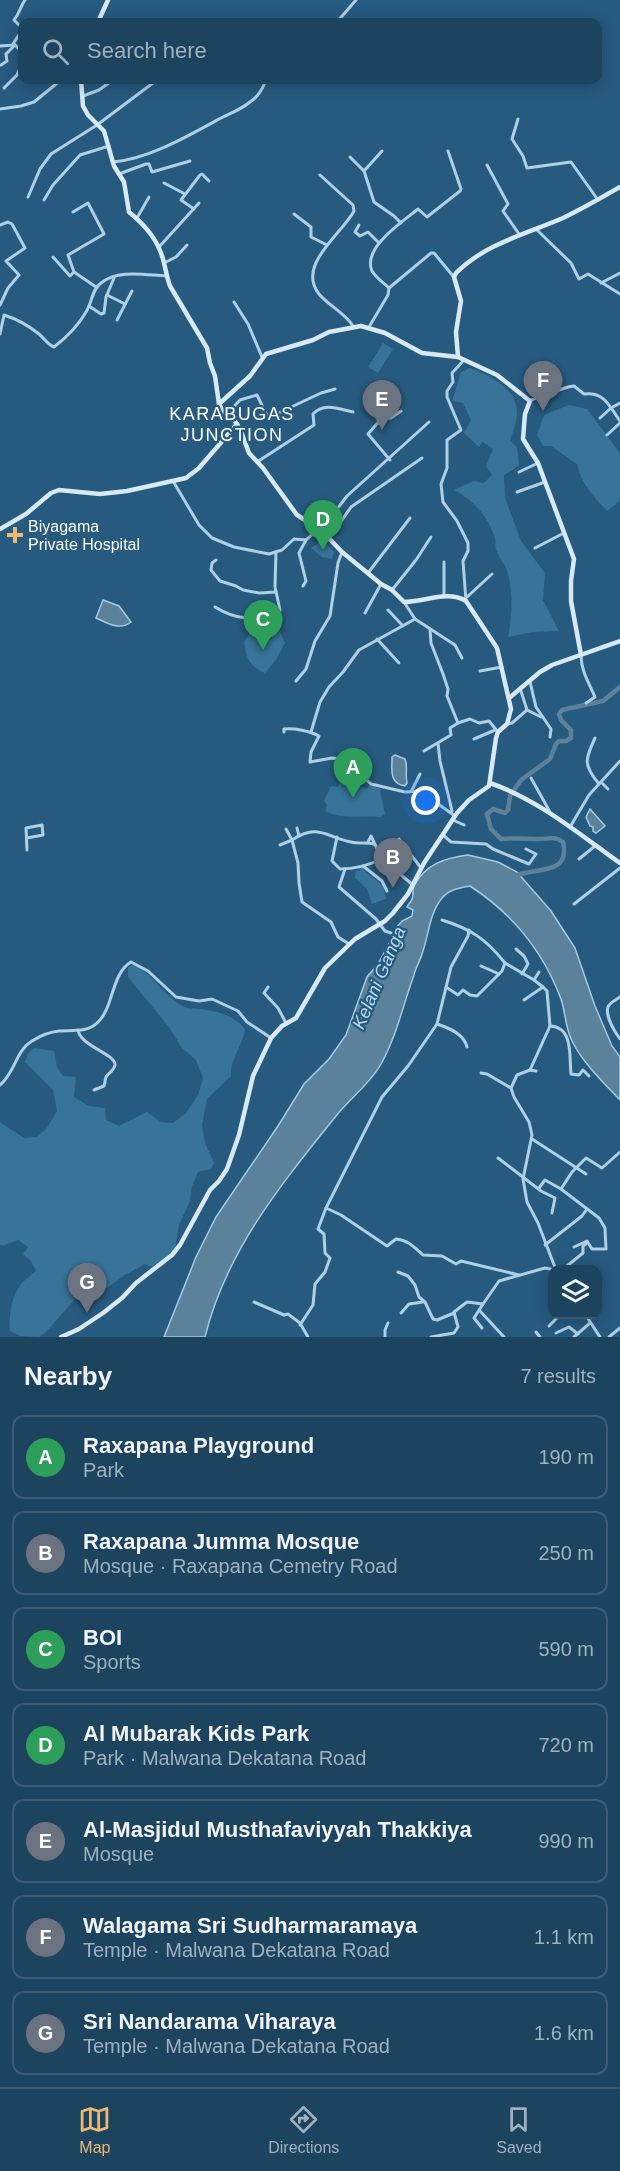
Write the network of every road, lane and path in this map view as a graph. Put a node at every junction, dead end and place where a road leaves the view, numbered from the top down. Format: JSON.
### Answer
{"nodes":[{"id":1,"x":25,"y":0,"type":"edge"},
{"id":2,"x":108,"y":0,"type":"edge"},
{"id":3,"x":356,"y":0,"type":"edge"},
{"id":4,"x":100,"y":18,"type":"edge"},
{"id":5,"x":340,"y":18,"type":"edge"},
{"id":6,"x":18,"y":24,"type":"edge"},
{"id":7,"x":18,"y":37,"type":"edge"},
{"id":8,"x":14,"y":45,"type":"junction"},
{"id":9,"x":0,"y":46,"type":"edge"},
{"id":10,"x":18,"y":48,"type":"edge"},
{"id":11,"x":1,"y":65,"type":"edge"},
{"id":12,"x":18,"y":73,"type":"edge"},
{"id":13,"x":56,"y":84,"type":"edge"},
{"id":14,"x":82,"y":84,"type":"edge"},
{"id":15,"x":107,"y":84,"type":"edge"},
{"id":16,"x":152,"y":84,"type":"edge"},
{"id":17,"x":264,"y":84,"type":"edge"},
{"id":18,"x":4,"y":88,"type":"dead end"},
{"id":19,"x":83,"y":96,"type":"junction"},
{"id":20,"x":0,"y":109,"type":"edge"},
{"id":21,"x":519,"y":118,"type":"dead end"},
{"id":22,"x":98,"y":124,"type":"junction"},
{"id":23,"x":109,"y":146,"type":"junction"},
{"id":24,"x":382,"y":151,"type":"dead end"},
{"id":25,"x":448,"y":151,"type":"dead end"},
{"id":26,"x":350,"y":157,"type":"dead end"},
{"id":27,"x":190,"y":161,"type":"dead end"},
{"id":28,"x":113,"y":162,"type":"junction"},
{"id":29,"x":487,"y":165,"type":"dead end"},
{"id":30,"x":364,"y":171,"type":"junction"},
{"id":31,"x":118,"y":174,"type":"junction"},
{"id":32,"x":320,"y":175,"type":"dead end"},
{"id":33,"x":209,"y":181,"type":"dead end"},
{"id":34,"x":164,"y":183,"type":"dead end"},
{"id":35,"x":620,"y":187,"type":"edge"},
{"id":36,"x":185,"y":194,"type":"junction"},
{"id":37,"x":27,"y":197,"type":"dead end"},
{"id":38,"x":149,"y":197,"type":"dead end"},
{"id":39,"x":44,"y":200,"type":"dead end"},
{"id":40,"x":598,"y":200,"type":"junction"},
{"id":41,"x":199,"y":203,"type":"dead end"},
{"id":42,"x":194,"y":209,"type":"junction"},
{"id":43,"x":73,"y":212,"type":"dead end"},
{"id":44,"x":294,"y":214,"type":"dead end"},
{"id":45,"x":137,"y":218,"type":"junction"},
{"id":46,"x":401,"y":223,"type":"junction"},
{"id":47,"x":0,"y":225,"type":"edge"},
{"id":48,"x":359,"y":225,"type":"dead end"},
{"id":49,"x":534,"y":228,"type":"junction"},
{"id":50,"x":519,"y":234,"type":"junction"},
{"id":51,"x":379,"y":243,"type":"junction"},
{"id":52,"x":187,"y":245,"type":"dead end"},
{"id":53,"x":327,"y":245,"type":"junction"},
{"id":54,"x":159,"y":247,"type":"junction"},
{"id":55,"x":54,"y":257,"type":"dead end"},
{"id":56,"x":164,"y":263,"type":"junction"},
{"id":57,"x":74,"y":272,"type":"junction"},
{"id":58,"x":620,"y":273,"type":"edge"},
{"id":59,"x":166,"y":276,"type":"junction"},
{"id":60,"x":114,"y":277,"type":"junction"},
{"id":61,"x":454,"y":277,"type":"junction"},
{"id":62,"x":601,"y":283,"type":"junction"},
{"id":63,"x":96,"y":287,"type":"junction"},
{"id":64,"x":389,"y":288,"type":"junction"},
{"id":65,"x":132,"y":291,"type":"dead end"},
{"id":66,"x":620,"y":294,"type":"edge"},
{"id":67,"x":107,"y":295,"type":"junction"},
{"id":68,"x":234,"y":302,"type":"dead end"},
{"id":69,"x":125,"y":304,"type":"junction"},
{"id":70,"x":0,"y":305,"type":"edge"},
{"id":71,"x":89,"y":306,"type":"junction"},
{"id":72,"x":2,"y":314,"type":"edge"},
{"id":73,"x":117,"y":320,"type":"dead end"},
{"id":74,"x":353,"y":326,"type":"junction"},
{"id":75,"x":369,"y":327,"type":"junction"},
{"id":76,"x":0,"y":334,"type":"edge"},
{"id":77,"x":262,"y":357,"type":"junction"},
{"id":78,"x":458,"y":357,"type":"junction"},
{"id":79,"x":464,"y":360,"type":"junction"},
{"id":80,"x":335,"y":389,"type":"dead end"},
{"id":81,"x":530,"y":401,"type":"junction"},
{"id":82,"x":620,"y":403,"type":"edge"},
{"id":83,"x":219,"y":404,"type":"junction"},
{"id":84,"x":611,"y":408,"type":"junction"},
{"id":85,"x":401,"y":411,"type":"dead end"},
{"id":86,"x":353,"y":412,"type":"dead end"},
{"id":87,"x":227,"y":414,"type":"junction"},
{"id":88,"x":600,"y":418,"type":"dead end"},
{"id":89,"x":620,"y":422,"type":"edge"},
{"id":90,"x":429,"y":423,"type":"dead end"},
{"id":91,"x":237,"y":424,"type":"junction"},
{"id":92,"x":608,"y":435,"type":"dead end"},
{"id":93,"x":422,"y":458,"type":"dead end"},
{"id":94,"x":390,"y":460,"type":"junction"},
{"id":95,"x":257,"y":462,"type":"junction"},
{"id":96,"x":538,"y":462,"type":"junction"},
{"id":97,"x":519,"y":472,"type":"dead end"},
{"id":98,"x":173,"y":481,"type":"junction"},
{"id":99,"x":545,"y":482,"type":"junction"},
{"id":100,"x":517,"y":492,"type":"dead end"},
{"id":101,"x":410,"y":518,"type":"dead end"},
{"id":102,"x":0,"y":529,"type":"edge"},
{"id":103,"x":319,"y":529,"type":"junction"},
{"id":104,"x":564,"y":533,"type":"junction"},
{"id":105,"x":431,"y":537,"type":"dead end"},
{"id":106,"x":330,"y":539,"type":"junction"},
{"id":107,"x":306,"y":540,"type":"junction"},
{"id":108,"x":535,"y":548,"type":"dead end"},
{"id":109,"x":276,"y":552,"type":"junction"},
{"id":110,"x":342,"y":552,"type":"junction"},
{"id":111,"x":216,"y":560,"type":"dead end"},
{"id":112,"x":444,"y":562,"type":"dead end"},
{"id":113,"x":368,"y":573,"type":"junction"},
{"id":114,"x":492,"y":574,"type":"dead end"},
{"id":115,"x":381,"y":584,"type":"junction"},
{"id":116,"x":303,"y":586,"type":"dead end"},
{"id":117,"x":392,"y":590,"type":"junction"},
{"id":118,"x":276,"y":592,"type":"junction"},
{"id":119,"x":444,"y":597,"type":"junction"},
{"id":120,"x":466,"y":599,"type":"junction"},
{"id":121,"x":404,"y":602,"type":"junction"},
{"id":122,"x":215,"y":606,"type":"dead end"},
{"id":123,"x":388,"y":610,"type":"dead end"},
{"id":124,"x":365,"y":613,"type":"dead end"},
{"id":125,"x":415,"y":619,"type":"junction"},
{"id":126,"x":403,"y":626,"type":"junction"},
{"id":127,"x":430,"y":629,"type":"junction"},
{"id":128,"x":377,"y":639,"type":"junction"},
{"id":129,"x":620,"y":641,"type":"edge"},
{"id":130,"x":581,"y":655,"type":"junction"},
{"id":131,"x":462,"y":658,"type":"dead end"},
{"id":132,"x":399,"y":663,"type":"dead end"},
{"id":133,"x":502,"y":667,"type":"junction"},
{"id":134,"x":480,"y":671,"type":"dead end"},
{"id":135,"x":530,"y":680,"type":"junction"},
{"id":136,"x":296,"y":681,"type":"dead end"},
{"id":137,"x":520,"y":688,"type":"junction"},
{"id":138,"x":509,"y":698,"type":"junction"},
{"id":139,"x":586,"y":702,"type":"dead end"},
{"id":140,"x":527,"y":710,"type":"junction"},
{"id":141,"x":543,"y":717,"type":"junction"},
{"id":142,"x":458,"y":723,"type":"junction"},
{"id":143,"x":507,"y":724,"type":"junction"},
{"id":144,"x":496,"y":731,"type":"junction"},
{"id":145,"x":284,"y":732,"type":"dead end"},
{"id":146,"x":311,"y":732,"type":"junction"},
{"id":147,"x":550,"y":737,"type":"dead end"},
{"id":148,"x":595,"y":738,"type":"dead end"},
{"id":149,"x":474,"y":739,"type":"dead end"},
{"id":150,"x":438,"y":743,"type":"junction"},
{"id":151,"x":424,"y":751,"type":"dead end"},
{"id":152,"x":620,"y":761,"type":"edge"},
{"id":153,"x":420,"y":774,"type":"dead end"},
{"id":154,"x":531,"y":778,"type":"dead end"},
{"id":155,"x":490,"y":783,"type":"junction"},
{"id":156,"x":600,"y":783,"type":"junction"},
{"id":157,"x":608,"y":789,"type":"dead end"},
{"id":158,"x":412,"y":790,"type":"junction"},
{"id":159,"x":550,"y":812,"type":"junction"},
{"id":160,"x":453,"y":816,"type":"junction"},
{"id":161,"x":464,"y":825,"type":"dead end"},
{"id":162,"x":570,"y":827,"type":"junction"},
{"id":163,"x":297,"y":828,"type":"dead end"},
{"id":164,"x":286,"y":829,"type":"dead end"},
{"id":165,"x":299,"y":836,"type":"junction"},
{"id":166,"x":443,"y":836,"type":"junction"},
{"id":167,"x":337,"y":837,"type":"junction"},
{"id":168,"x":27,"y":838,"type":"junction"},
{"id":169,"x":399,"y":839,"type":"dead end"},
{"id":170,"x":292,"y":840,"type":"junction"},
{"id":171,"x":368,"y":842,"type":"junction"},
{"id":172,"x":374,"y":844,"type":"junction"},
{"id":173,"x":280,"y":845,"type":"dead end"},
{"id":174,"x":596,"y":846,"type":"junction"},
{"id":175,"x":526,"y":849,"type":"dead end"},
{"id":176,"x":27,"y":850,"type":"dead end"},
{"id":177,"x":382,"y":859,"type":"junction"},
{"id":178,"x":579,"y":859,"type":"dead end"},
{"id":179,"x":620,"y":863,"type":"edge"},
{"id":180,"x":363,"y":866,"type":"junction"},
{"id":181,"x":421,"y":868,"type":"junction"},
{"id":182,"x":620,"y":868,"type":"edge"},
{"id":183,"x":345,"y":869,"type":"junction"},
{"id":184,"x":413,"y":885,"type":"junction"},
{"id":185,"x":387,"y":891,"type":"dead end"},
{"id":186,"x":574,"y":904,"type":"dead end"},
{"id":187,"x":442,"y":920,"type":"dead end"},
{"id":188,"x":380,"y":924,"type":"junction"},
{"id":189,"x":469,"y":930,"type":"junction"},
{"id":190,"x":391,"y":933,"type":"dead end"},
{"id":191,"x":349,"y":944,"type":"junction"},
{"id":192,"x":516,"y":949,"type":"dead end"},
{"id":193,"x":505,"y":963,"type":"junction"},
{"id":194,"x":481,"y":966,"type":"dead end"},
{"id":195,"x":540,"y":972,"type":"dead end"},
{"id":196,"x":522,"y":974,"type":"junction"},
{"id":197,"x":499,"y":975,"type":"junction"},
{"id":198,"x":534,"y":980,"type":"junction"},
{"id":199,"x":268,"y":987,"type":"dead end"},
{"id":200,"x":446,"y":987,"type":"junction"},
{"id":201,"x":543,"y":987,"type":"junction"},
{"id":202,"x":620,"y":997,"type":"edge"},
{"id":203,"x":524,"y":1000,"type":"dead end"},
{"id":204,"x":286,"y":1023,"type":"junction"},
{"id":205,"x":437,"y":1024,"type":"junction"},
{"id":206,"x":550,"y":1026,"type":"junction"},
{"id":207,"x":78,"y":1030,"type":"junction"},
{"id":208,"x":271,"y":1038,"type":"junction"},
{"id":209,"x":620,"y":1040,"type":"edge"},
{"id":210,"x":467,"y":1047,"type":"dead end"},
{"id":211,"x":530,"y":1070,"type":"junction"},
{"id":212,"x":536,"y":1071,"type":"dead end"},
{"id":213,"x":481,"y":1073,"type":"dead end"},
{"id":214,"x":589,"y":1076,"type":"dead end"},
{"id":215,"x":0,"y":1085,"type":"edge"},
{"id":216,"x":511,"y":1088,"type":"junction"},
{"id":217,"x":94,"y":1090,"type":"dead end"},
{"id":218,"x":532,"y":1139,"type":"junction"},
{"id":219,"x":620,"y":1152,"type":"edge"},
{"id":220,"x":498,"y":1158,"type":"dead end"},
{"id":221,"x":575,"y":1168,"type":"junction"},
{"id":222,"x":586,"y":1174,"type":"dead end"},
{"id":223,"x":523,"y":1179,"type":"junction"},
{"id":224,"x":539,"y":1188,"type":"junction"},
{"id":225,"x":561,"y":1189,"type":"junction"},
{"id":226,"x":326,"y":1208,"type":"junction"},
{"id":227,"x":587,"y":1209,"type":"junction"},
{"id":228,"x":552,"y":1213,"type":"dead end"},
{"id":229,"x":590,"y":1244,"type":"junction"},
{"id":230,"x":545,"y":1245,"type":"junction"},
{"id":231,"x":574,"y":1247,"type":"dead end"},
{"id":232,"x":553,"y":1265,"type":"edge"},
{"id":233,"x":568,"y":1265,"type":"edge"},
{"id":234,"x":548,"y":1268,"type":"edge"},
{"id":235,"x":398,"y":1272,"type":"dead end"},
{"id":236,"x":519,"y":1275,"type":"junction"},
{"id":237,"x":254,"y":1302,"type":"dead end"},
{"id":238,"x":425,"y":1302,"type":"junction"},
{"id":239,"x":483,"y":1304,"type":"junction"},
{"id":240,"x":480,"y":1311,"type":"junction"},
{"id":241,"x":401,"y":1313,"type":"dead end"},
{"id":242,"x":454,"y":1313,"type":"junction"},
{"id":243,"x":556,"y":1319,"type":"edge"},
{"id":244,"x":588,"y":1319,"type":"edge"},
{"id":245,"x":388,"y":1323,"type":"dead end"},
{"id":246,"x":590,"y":1323,"type":"junction"},
{"id":247,"x":300,"y":1325,"type":"junction"},
{"id":248,"x":549,"y":1326,"type":"dead end"},
{"id":249,"x":482,"y":1328,"type":"dead end"},
{"id":250,"x":620,"y":1328,"type":"edge"},
{"id":251,"x":536,"y":1332,"type":"dead end"},
{"id":252,"x":556,"y":1333,"type":"dead end"},
{"id":253,"x":576,"y":1335,"type":"edge"},
{"id":254,"x":61,"y":1337,"type":"edge"},
{"id":255,"x":308,"y":1337,"type":"edge"},
{"id":256,"x":385,"y":1337,"type":"edge"},
{"id":257,"x":431,"y":1337,"type":"edge"},
{"id":258,"x":504,"y":1337,"type":"edge"},
{"id":259,"x":540,"y":1337,"type":"edge"},
{"id":260,"x":600,"y":1337,"type":"edge"},
{"id":261,"x":609,"y":1337,"type":"edge"}],
"edges":[{"from":1,"to":6,"type":"street"},
{"from":2,"to":4,"type":"street"},
{"from":3,"to":5,"type":"street"},
{"from":7,"to":8,"type":"street"},
{"from":8,"to":9,"type":"street"},
{"from":8,"to":10,"type":"street"},
{"from":8,"to":11,"type":"street"},
{"from":12,"to":18,"type":"street"},
{"from":13,"to":20,"type":"street"},
{"from":14,"to":19,"type":"street"},
{"from":15,"to":19,"type":"street"},
{"from":16,"to":22,"type":"street"},
{"from":17,"to":28,"type":"street"},
{"from":19,"to":22,"type":"street"},
{"from":21,"to":40,"type":"street"},
{"from":22,"to":23,"type":"street"},
{"from":22,"to":37,"type":"street"},
{"from":23,"to":28,"type":"street"},
{"from":23,"to":39,"type":"street"},
{"from":24,"to":30,"type":"street"},
{"from":25,"to":46,"type":"street"},
{"from":26,"to":30,"type":"street"},
{"from":27,"to":31,"type":"street"},
{"from":28,"to":31,"type":"street"},
{"from":29,"to":50,"type":"street"},
{"from":30,"to":46,"type":"street"},
{"from":31,"to":45,"type":"street"},
{"from":32,"to":53,"type":"street"},
{"from":33,"to":36,"type":"street"},
{"from":34,"to":36,"type":"street"},
{"from":35,"to":40,"type":"street"},
{"from":36,"to":42,"type":"street"},
{"from":38,"to":45,"type":"street"},
{"from":40,"to":49,"type":"street"},
{"from":41,"to":42,"type":"street"},
{"from":42,"to":54,"type":"street"},
{"from":43,"to":57,"type":"street"},
{"from":44,"to":53,"type":"street"},
{"from":45,"to":54,"type":"street"},
{"from":46,"to":51,"type":"street"},
{"from":47,"to":70,"type":"street"},
{"from":48,"to":51,"type":"street"},
{"from":49,"to":50,"type":"street"},
{"from":49,"to":62,"type":"street"},
{"from":50,"to":61,"type":"street"},
{"from":51,"to":64,"type":"street"},
{"from":52,"to":56,"type":"street"},
{"from":53,"to":74,"type":"street"},
{"from":54,"to":56,"type":"street"},
{"from":55,"to":57,"type":"street"},
{"from":56,"to":59,"type":"street"},
{"from":57,"to":63,"type":"street"},
{"from":58,"to":62,"type":"street"},
{"from":59,"to":60,"type":"street"},
{"from":59,"to":83,"type":"street"},
{"from":60,"to":63,"type":"street"},
{"from":60,"to":67,"type":"street"},
{"from":61,"to":64,"type":"street"},
{"from":61,"to":78,"type":"street"},
{"from":62,"to":66,"type":"street"},
{"from":63,"to":71,"type":"street"},
{"from":64,"to":75,"type":"street"},
{"from":65,"to":69,"type":"street"},
{"from":67,"to":69,"type":"street"},
{"from":67,"to":71,"type":"street"},
{"from":68,"to":77,"type":"street"},
{"from":69,"to":73,"type":"street"},
{"from":71,"to":72,"type":"street"},
{"from":72,"to":76,"type":"street"},
{"from":74,"to":75,"type":"street"},
{"from":74,"to":77,"type":"street"},
{"from":75,"to":78,"type":"street"},
{"from":77,"to":83,"type":"street"},
{"from":78,"to":79,"type":"street"},
{"from":79,"to":81,"type":"street"},
{"from":79,"to":120,"type":"street"},
{"from":80,"to":87,"type":"street"},
{"from":81,"to":84,"type":"street"},
{"from":81,"to":96,"type":"street"},
{"from":82,"to":84,"type":"street"},
{"from":83,"to":87,"type":"street"},
{"from":84,"to":88,"type":"street"},
{"from":84,"to":89,"type":"street"},
{"from":85,"to":94,"type":"street"},
{"from":86,"to":95,"type":"street"},
{"from":87,"to":91,"type":"street"},
{"from":89,"to":92,"type":"street"},
{"from":90,"to":94,"type":"street"},
{"from":91,"to":95,"type":"street"},
{"from":91,"to":98,"type":"street"},
{"from":93,"to":106,"type":"street"},
{"from":94,"to":103,"type":"street"},
{"from":95,"to":103,"type":"street"},
{"from":96,"to":97,"type":"street"},
{"from":96,"to":99,"type":"street"},
{"from":98,"to":102,"type":"street"},
{"from":98,"to":109,"type":"street"},
{"from":99,"to":100,"type":"street"},
{"from":99,"to":104,"type":"street"},
{"from":101,"to":113,"type":"street"},
{"from":103,"to":106,"type":"street"},
{"from":103,"to":107,"type":"street"},
{"from":104,"to":108,"type":"street"},
{"from":104,"to":130,"type":"street"},
{"from":105,"to":117,"type":"street"},
{"from":106,"to":110,"type":"street"},
{"from":107,"to":109,"type":"street"},
{"from":107,"to":116,"type":"street"},
{"from":109,"to":118,"type":"street"},
{"from":110,"to":113,"type":"street"},
{"from":110,"to":136,"type":"street"},
{"from":111,"to":118,"type":"street"},
{"from":112,"to":119,"type":"street"},
{"from":113,"to":115,"type":"street"},
{"from":114,"to":120,"type":"street"},
{"from":115,"to":117,"type":"street"},
{"from":115,"to":124,"type":"street"},
{"from":117,"to":121,"type":"street"},
{"from":118,"to":122,"type":"street"},
{"from":119,"to":120,"type":"street"},
{"from":119,"to":121,"type":"street"},
{"from":120,"to":133,"type":"street"},
{"from":121,"to":125,"type":"street"},
{"from":123,"to":126,"type":"street"},
{"from":125,"to":126,"type":"street"},
{"from":125,"to":127,"type":"street"},
{"from":126,"to":128,"type":"street"},
{"from":127,"to":131,"type":"street"},
{"from":127,"to":142,"type":"street"},
{"from":128,"to":132,"type":"street"},
{"from":128,"to":146,"type":"street"},
{"from":129,"to":130,"type":"street"},
{"from":130,"to":135,"type":"street"},
{"from":130,"to":139,"type":"street"},
{"from":133,"to":134,"type":"street"},
{"from":133,"to":138,"type":"street"},
{"from":135,"to":137,"type":"street"},
{"from":135,"to":141,"type":"street"},
{"from":137,"to":138,"type":"street"},
{"from":137,"to":140,"type":"street"},
{"from":138,"to":143,"type":"street"},
{"from":140,"to":141,"type":"street"},
{"from":140,"to":143,"type":"street"},
{"from":141,"to":147,"type":"street"},
{"from":142,"to":144,"type":"street"},
{"from":142,"to":150,"type":"street"},
{"from":143,"to":144,"type":"street"},
{"from":144,"to":149,"type":"street"},
{"from":144,"to":155,"type":"street"},
{"from":145,"to":146,"type":"street"},
{"from":146,"to":158,"type":"street"},
{"from":148,"to":156,"type":"street"},
{"from":150,"to":151,"type":"street"},
{"from":150,"to":160,"type":"street"},
{"from":152,"to":156,"type":"street"},
{"from":153,"to":158,"type":"street"},
{"from":154,"to":159,"type":"street"},
{"from":155,"to":159,"type":"street"},
{"from":155,"to":160,"type":"street"},
{"from":156,"to":157,"type":"street"},
{"from":156,"to":162,"type":"street"},
{"from":158,"to":160,"type":"street"},
{"from":159,"to":162,"type":"street"},
{"from":160,"to":161,"type":"street"},
{"from":160,"to":166,"type":"street"},
{"from":162,"to":174,"type":"street"},
{"from":163,"to":165,"type":"street"},
{"from":164,"to":170,"type":"street"},
{"from":165,"to":167,"type":"street"},
{"from":165,"to":170,"type":"street"},
{"from":166,"to":175,"type":"street"},
{"from":166,"to":181,"type":"street"},
{"from":167,"to":171,"type":"street"},
{"from":167,"to":183,"type":"street"},
{"from":168,"to":168,"type":"street"},
{"from":168,"to":176,"type":"street"},
{"from":169,"to":181,"type":"street"},
{"from":170,"to":173,"type":"street"},
{"from":170,"to":191,"type":"street"},
{"from":171,"to":172,"type":"street"},
{"from":171,"to":172,"type":"street"},
{"from":172,"to":177,"type":"street"},
{"from":174,"to":178,"type":"street"},
{"from":174,"to":179,"type":"street"},
{"from":177,"to":180,"type":"street"},
{"from":177,"to":184,"type":"street"},
{"from":180,"to":183,"type":"street"},
{"from":180,"to":185,"type":"street"},
{"from":181,"to":184,"type":"street"},
{"from":182,"to":186,"type":"street"},
{"from":183,"to":188,"type":"street"},
{"from":184,"to":188,"type":"street"},
{"from":187,"to":189,"type":"street"},
{"from":188,"to":190,"type":"street"},
{"from":188,"to":191,"type":"street"},
{"from":189,"to":193,"type":"street"},
{"from":189,"to":200,"type":"street"},
{"from":191,"to":204,"type":"street"},
{"from":192,"to":196,"type":"street"},
{"from":193,"to":196,"type":"street"},
{"from":193,"to":197,"type":"street"},
{"from":194,"to":197,"type":"street"},
{"from":195,"to":198,"type":"street"},
{"from":196,"to":198,"type":"street"},
{"from":197,"to":200,"type":"street"},
{"from":198,"to":201,"type":"street"},
{"from":199,"to":204,"type":"street"},
{"from":200,"to":205,"type":"street"},
{"from":201,"to":203,"type":"street"},
{"from":201,"to":206,"type":"street"},
{"from":202,"to":209,"type":"street"},
{"from":204,"to":208,"type":"street"},
{"from":205,"to":210,"type":"street"},
{"from":205,"to":226,"type":"street"},
{"from":206,"to":211,"type":"street"},
{"from":206,"to":214,"type":"street"},
{"from":207,"to":208,"type":"street"},
{"from":207,"to":215,"type":"street"},
{"from":207,"to":217,"type":"street"},
{"from":208,"to":254,"type":"street"},
{"from":211,"to":212,"type":"street"},
{"from":211,"to":216,"type":"street"},
{"from":213,"to":216,"type":"street"},
{"from":216,"to":218,"type":"street"},
{"from":218,"to":221,"type":"street"},
{"from":218,"to":223,"type":"street"},
{"from":219,"to":221,"type":"street"},
{"from":220,"to":223,"type":"street"},
{"from":221,"to":222,"type":"street"},
{"from":221,"to":225,"type":"street"},
{"from":223,"to":224,"type":"street"},
{"from":223,"to":230,"type":"street"},
{"from":224,"to":225,"type":"street"},
{"from":224,"to":228,"type":"street"},
{"from":225,"to":227,"type":"street"},
{"from":226,"to":236,"type":"street"},
{"from":226,"to":247,"type":"street"},
{"from":227,"to":229,"type":"street"},
{"from":227,"to":230,"type":"street"},
{"from":229,"to":231,"type":"street"},
{"from":229,"to":233,"type":"street"},
{"from":230,"to":232,"type":"street"},
{"from":234,"to":236,"type":"street"},
{"from":235,"to":238,"type":"street"},
{"from":236,"to":239,"type":"street"},
{"from":237,"to":247,"type":"street"},
{"from":238,"to":241,"type":"street"},
{"from":238,"to":242,"type":"street"},
{"from":239,"to":240,"type":"street"},
{"from":239,"to":242,"type":"street"},
{"from":240,"to":249,"type":"street"},
{"from":240,"to":258,"type":"street"},
{"from":242,"to":257,"type":"street"},
{"from":243,"to":248,"type":"street"},
{"from":244,"to":246,"type":"street"},
{"from":245,"to":256,"type":"street"},
{"from":246,"to":253,"type":"street"},
{"from":246,"to":260,"type":"street"},
{"from":247,"to":255,"type":"street"},
{"from":250,"to":261,"type":"street"},
{"from":251,"to":259,"type":"street"},
{"from":252,"to":253,"type":"street"}]}
